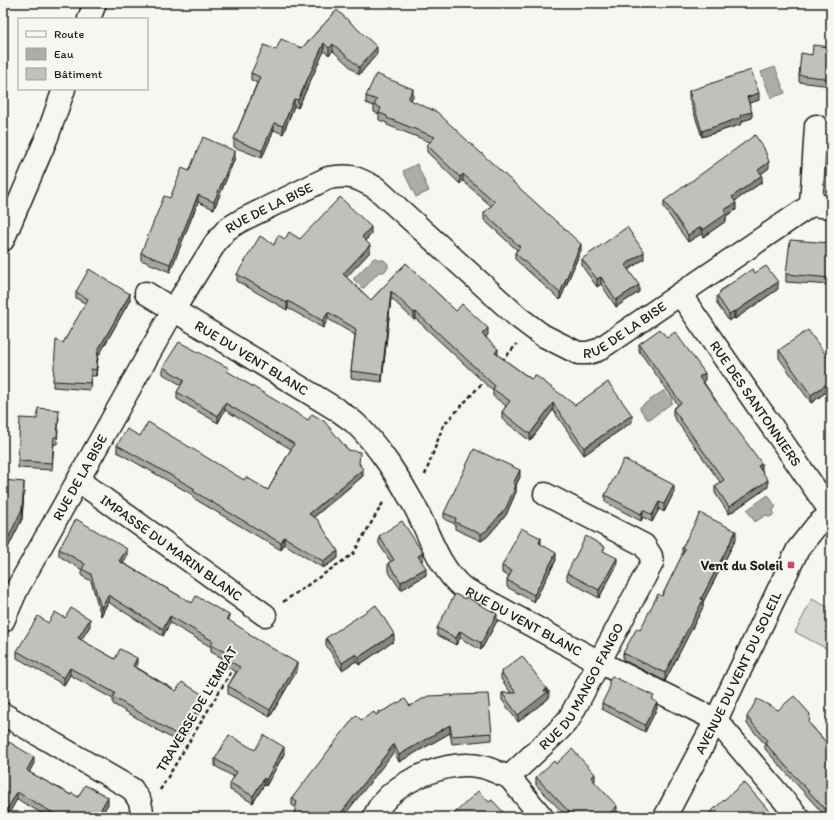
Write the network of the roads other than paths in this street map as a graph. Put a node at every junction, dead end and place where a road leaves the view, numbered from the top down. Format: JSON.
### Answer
{"nodes":[{"id":1,"x":95,"y":3,"type":"edge"},
{"id":2,"x":89,"y":18,"type":"edge"},
{"id":3,"x":64,"y":90,"type":"edge"},
{"id":4,"x":816,"y":126,"type":"dead end"},
{"id":5,"x":821,"y":206,"type":"edge"},
{"id":6,"x":3,"y":240,"type":"edge"},
{"id":7,"x":146,"y":293,"type":"dead end"},
{"id":8,"x":680,"y":294,"type":"junction"},
{"id":9,"x":174,"y":309,"type":"junction"},
{"id":10,"x":79,"y":481,"type":"junction"},
{"id":11,"x":545,"y":494,"type":"dead end"},
{"id":12,"x":831,"y":513,"type":"edge"},
{"id":13,"x":265,"y":615,"type":"road end"},
{"id":14,"x":3,"y":621,"type":"edge"},
{"id":15,"x":600,"y":662,"type":"junction"},
{"id":16,"x":3,"y":714,"type":"edge"},
{"id":17,"x":716,"y":720,"type":"junction"},
{"id":18,"x":509,"y":777,"type":"junction"},
{"id":19,"x":144,"y":817,"type":"edge"},
{"id":20,"x":374,"y":817,"type":"edge"},
{"id":21,"x":542,"y":817,"type":"edge"},
{"id":22,"x":665,"y":817,"type":"edge"},
{"id":23,"x":798,"y":817,"type":"edge"}],
"edges":[{"from":1,"to":2,"type":"street"},
{"from":3,"to":6,"type":"street"},
{"from":4,"to":5,"type":"street"},
{"from":5,"to":8,"type":"street","name":"RUE DE LA BISE"},
{"from":7,"to":9,"type":"street","name":"RUE DU VENT BLANC"},
{"from":8,"to":9,"type":"street","name":"RUE DE LA BISE"},
{"from":8,"to":12,"type":"street","name":"RUE DES SANTONNIERS"},
{"from":9,"to":10,"type":"street","name":"RUE DE LA BISE"},
{"from":9,"to":15,"type":"street","name":"RUE DU VENT BLANC"},
{"from":10,"to":13,"type":"street","name":"IMPASSE DU MARIN BLANC"},
{"from":10,"to":14,"type":"street","name":"RUE DE LA BISE"},
{"from":11,"to":15,"type":"street","name":"RUE DU MANGO FANGO"},
{"from":12,"to":17,"type":"street","name":"AVENUE DU VENT DU SOLEIL"},
{"from":15,"to":17,"type":"street","name":"RUE DU VENT BLANC"},
{"from":15,"to":18,"type":"street","name":"RUE DU MANGO FANGO"},
{"from":16,"to":19,"type":"street"},
{"from":17,"to":22,"type":"street","name":"AVENUE DU VENT DU SOLEIL"},
{"from":17,"to":23,"type":"street"},
{"from":18,"to":20,"type":"street"},
{"from":18,"to":21,"type":"street"}]}
